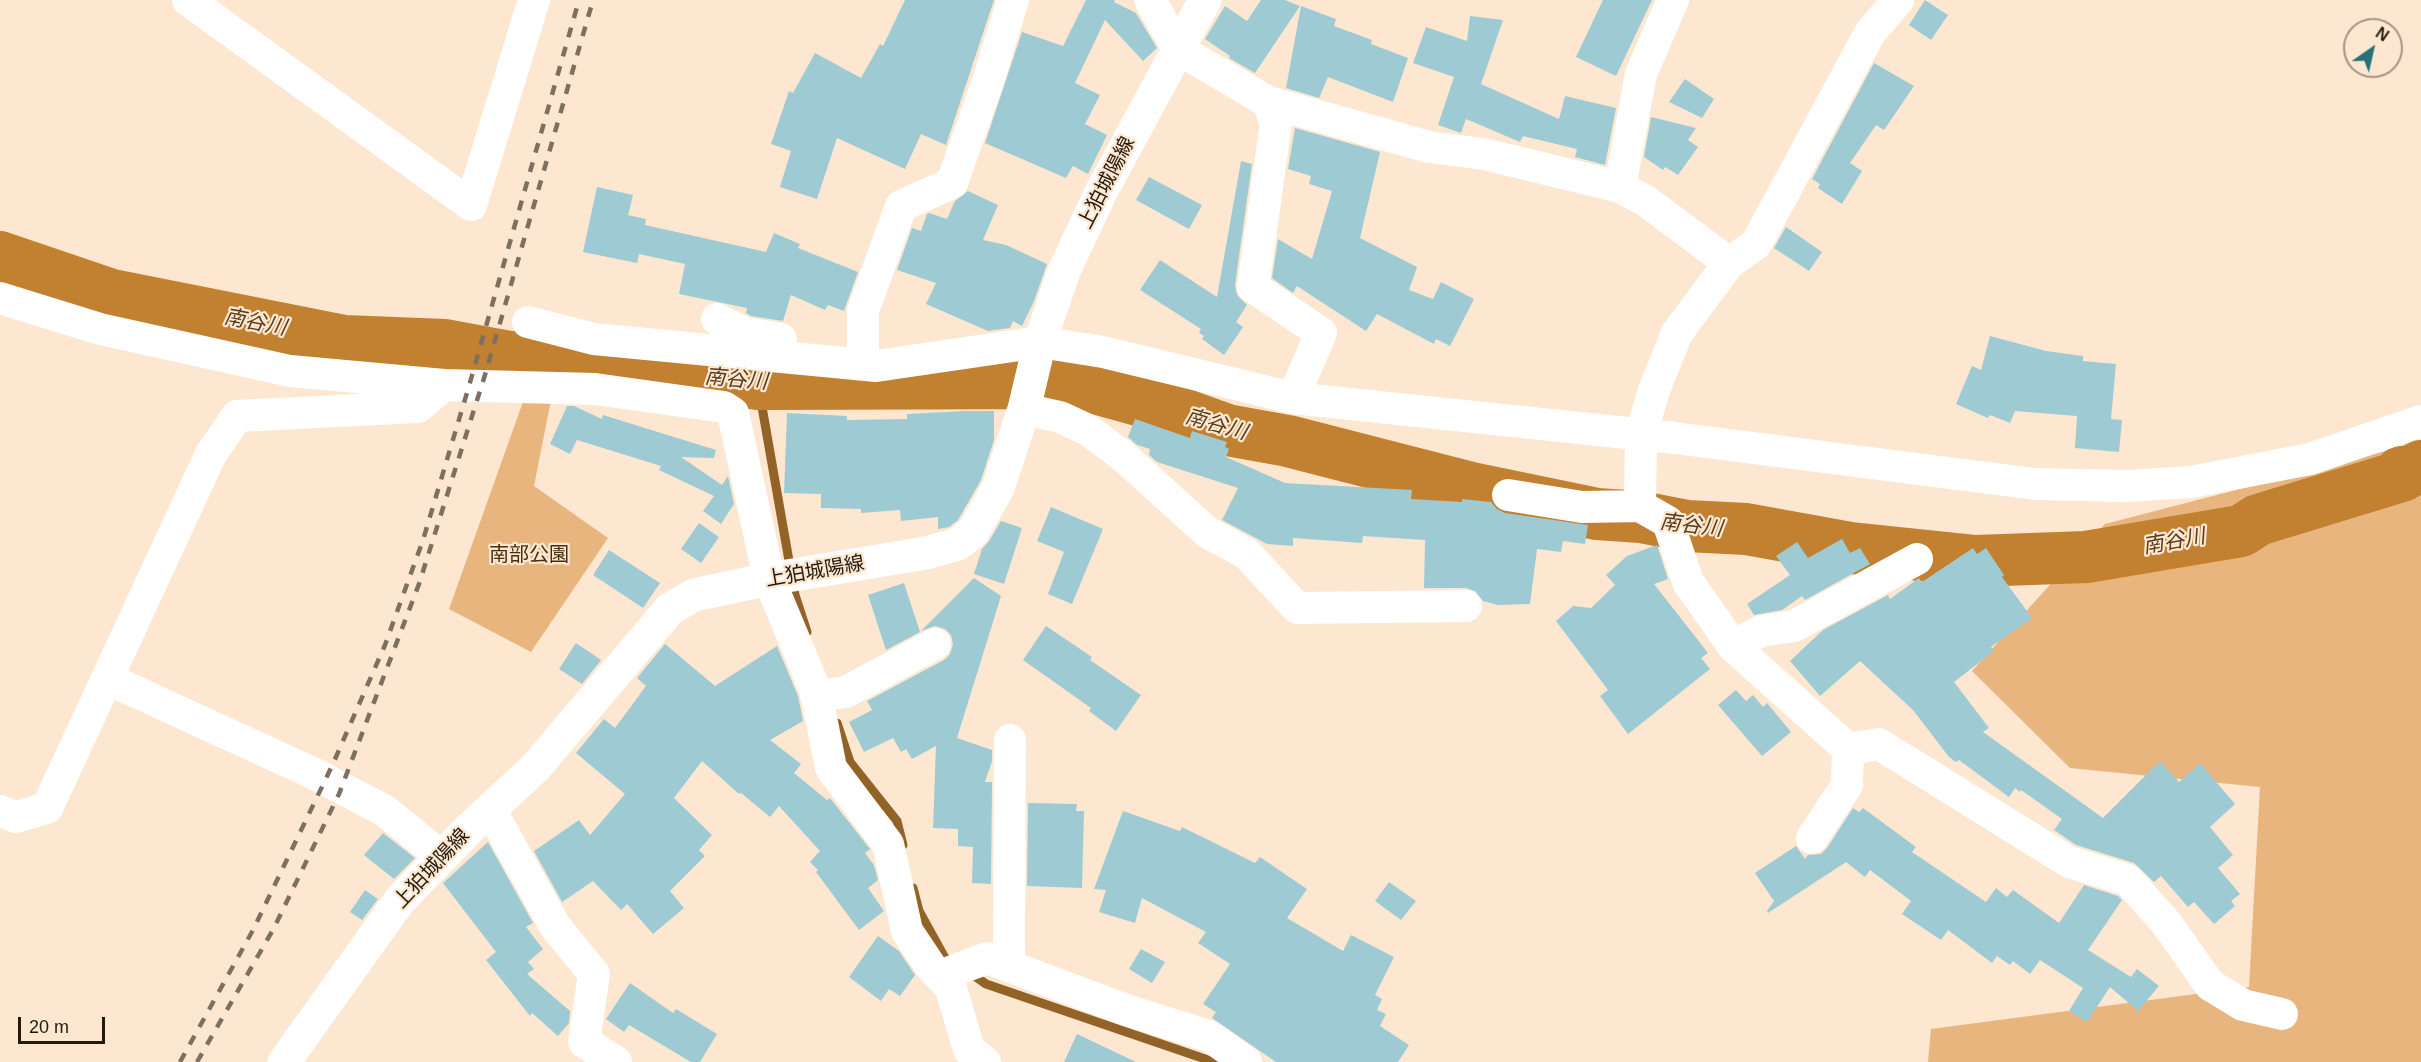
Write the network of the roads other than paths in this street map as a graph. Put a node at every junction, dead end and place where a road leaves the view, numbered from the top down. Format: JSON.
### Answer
{"nodes":[{"id":1,"x":188,"y":0,"type":"edge"},
{"id":2,"x":534,"y":0,"type":"edge"},
{"id":3,"x":1013,"y":0,"type":"edge"},
{"id":4,"x":1150,"y":0,"type":"edge"},
{"id":5,"x":1205,"y":0,"type":"edge"},
{"id":6,"x":1673,"y":0,"type":"edge"},
{"id":7,"x":1898,"y":0,"type":"edge"},
{"id":8,"x":1178,"y":49,"type":"junction"},
{"id":9,"x":1268,"y":102,"type":"junction"},
{"id":10,"x":1620,"y":188,"type":"junction"},
{"id":11,"x":1729,"y":263,"type":"junction"},
{"id":12,"x":0,"y":298,"type":"edge"},
{"id":13,"x":717,"y":319,"type":"dead end"},
{"id":14,"x":528,"y":322,"type":"dead end"},
{"id":15,"x":1040,"y":345,"type":"junction"},
{"id":16,"x":863,"y":349,"type":"junction"},
{"id":17,"x":998,"y":349,"type":"junction"},
{"id":18,"x":444,"y":385,"type":"junction"},
{"id":19,"x":1293,"y":398,"type":"junction"},
{"id":20,"x":1025,"y":404,"type":"junction"},
{"id":21,"x":2421,"y":421,"type":"edge"},
{"id":22,"x":1641,"y":435,"type":"junction"},
{"id":23,"x":1508,"y":495,"type":"dead end"},
{"id":24,"x":1640,"y":506,"type":"junction"},
{"id":25,"x":1917,"y":559,"type":"dead end"},
{"id":26,"x":769,"y":579,"type":"junction"},
{"id":27,"x":1467,"y":606,"type":"dead end"},
{"id":28,"x":935,"y":644,"type":"dead end"},
{"id":29,"x":1734,"y":646,"type":"junction"},
{"id":30,"x":108,"y":679,"type":"junction"},
{"id":31,"x":816,"y":696,"type":"junction"},
{"id":32,"x":1010,"y":740,"type":"dead end"},
{"id":33,"x":1848,"y":749,"type":"junction"},
{"id":34,"x":490,"y":809,"type":"junction"},
{"id":35,"x":0,"y":811,"type":"edge"},
{"id":36,"x":1812,"y":838,"type":"dead end"},
{"id":37,"x":442,"y":857,"type":"junction"},
{"id":38,"x":1010,"y":966,"type":"junction"},
{"id":39,"x":940,"y":976,"type":"junction"},
{"id":40,"x":2282,"y":1014,"type":"dead end"},
{"id":41,"x":284,"y":1062,"type":"edge"},
{"id":42,"x":616,"y":1062,"type":"edge"},
{"id":43,"x":985,"y":1062,"type":"edge"},
{"id":44,"x":1246,"y":1062,"type":"edge"}],
"edges":[{"from":1,"to":2,"type":"street"},
{"from":3,"to":16,"type":"street"},
{"from":4,"to":8,"type":"street"},
{"from":5,"to":8,"type":"main road","name":"上狛城陽線"},
{"from":6,"to":10,"type":"street"},
{"from":7,"to":11,"type":"street"},
{"from":8,"to":9,"type":"street"},
{"from":8,"to":15,"type":"main road","name":"上狛城陽線"},
{"from":9,"to":10,"type":"street"},
{"from":9,"to":19,"type":"street"},
{"from":10,"to":11,"type":"street"},
{"from":11,"to":22,"type":"street"},
{"from":12,"to":18,"type":"street"},
{"from":13,"to":16,"type":"street"},
{"from":14,"to":17,"type":"street"},
{"from":15,"to":17,"type":"street"},
{"from":15,"to":19,"type":"street"},
{"from":15,"to":20,"type":"main road","name":"上狛城陽線"},
{"from":16,"to":17,"type":"street"},
{"from":18,"to":26,"type":"street"},
{"from":18,"to":30,"type":"street"},
{"from":19,"to":22,"type":"street"},
{"from":20,"to":26,"type":"main road","name":"上狛城陽線"},
{"from":20,"to":27,"type":"street"},
{"from":21,"to":22,"type":"street"},
{"from":22,"to":24,"type":"street"},
{"from":23,"to":24,"type":"street"},
{"from":24,"to":29,"type":"street"},
{"from":25,"to":29,"type":"street"},
{"from":26,"to":31,"type":"street"},
{"from":26,"to":34,"type":"main road","name":"上狛城陽線"},
{"from":28,"to":31,"type":"street"},
{"from":29,"to":33,"type":"street"},
{"from":30,"to":35,"type":"street"},
{"from":30,"to":37,"type":"street"},
{"from":31,"to":39,"type":"street"},
{"from":32,"to":38,"type":"street"},
{"from":33,"to":36,"type":"street"},
{"from":33,"to":40,"type":"street"},
{"from":34,"to":37,"type":"main road","name":"上狛城陽線"},
{"from":34,"to":42,"type":"street"},
{"from":37,"to":41,"type":"main road","name":"上狛城陽線"},
{"from":38,"to":39,"type":"street"},
{"from":38,"to":44,"type":"street"},
{"from":39,"to":43,"type":"street"}]}
